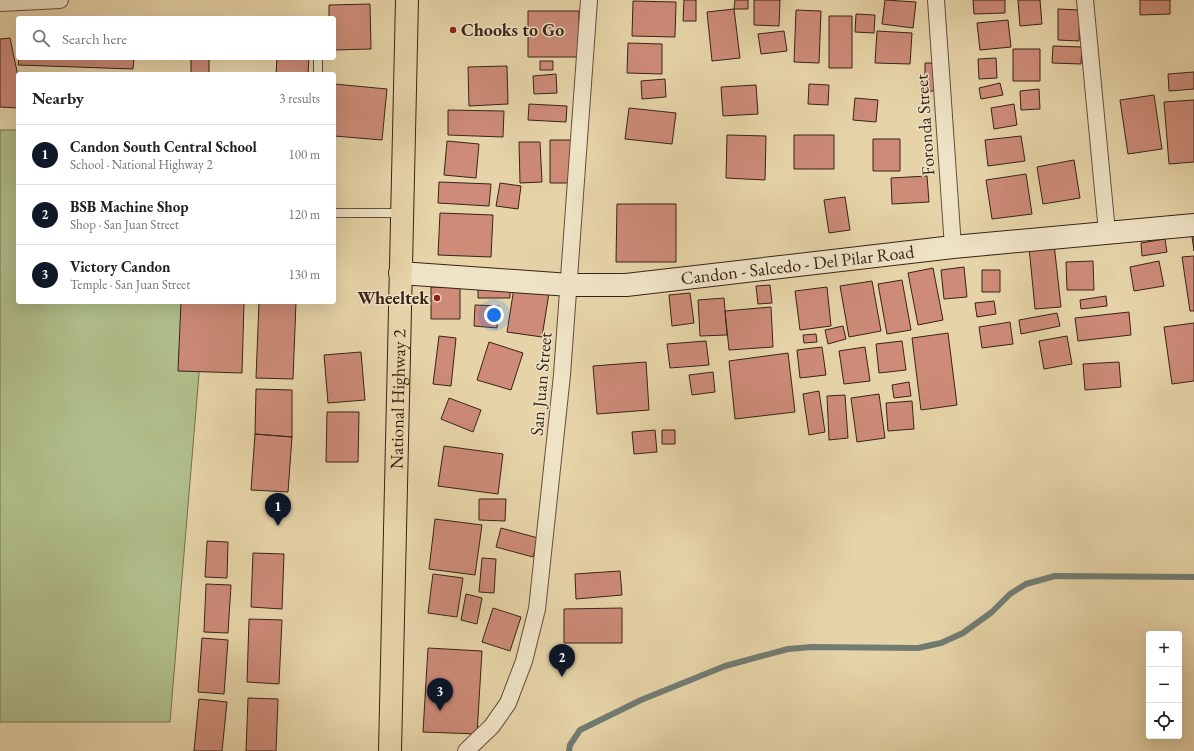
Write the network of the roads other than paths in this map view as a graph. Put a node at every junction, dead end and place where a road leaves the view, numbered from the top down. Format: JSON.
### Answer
{"nodes":[{"id":1,"x":60,"y":0,"type":"edge"},
{"id":2,"x":407,"y":0,"type":"edge"},
{"id":3,"x":589,"y":0,"type":"edge"},
{"id":4,"x":936,"y":0,"type":"edge"},
{"id":5,"x":1085,"y":0,"type":"edge"},
{"id":6,"x":0,"y":3,"type":"edge"},
{"id":7,"x":318,"y":60,"type":"edge"},
{"id":8,"x":318,"y":72,"type":"edge"},
{"id":9,"x":336,"y":213,"type":"edge"},
{"id":10,"x":402,"y":213,"type":"junction"},
{"id":11,"x":1194,"y":225,"type":"edge"},
{"id":12,"x":1107,"y":232,"type":"junction"},
{"id":13,"x":953,"y":247,"type":"junction"},
{"id":14,"x":400,"y":273,"type":"junction"},
{"id":15,"x":570,"y":285,"type":"junction"},
{"id":16,"x":390,"y":751,"type":"edge"},
{"id":17,"x":466,"y":751,"type":"edge"}],
"edges":[{"from":1,"to":6,"type":"street"},
{"from":2,"to":10,"type":"main road","name":"National Highway 2"},
{"from":3,"to":15,"type":"street","name":"San Juan Street"},
{"from":4,"to":13,"type":"street","name":"Foronda Street"},
{"from":5,"to":12,"type":"street"},
{"from":7,"to":8,"type":"lane"},
{"from":9,"to":10,"type":"lane"},
{"from":10,"to":14,"type":"main road","name":"National Highway 2"},
{"from":11,"to":12,"type":"main road","name":"Candon - Salcedo - Del Pilar Road"},
{"from":12,"to":13,"type":"main road","name":"Candon - Salcedo - Del Pilar Road"},
{"from":13,"to":15,"type":"main road","name":"Candon - Salcedo - Del Pilar Road"},
{"from":14,"to":15,"type":"main road","name":"Candon - Salcedo - Del Pilar Road"},
{"from":14,"to":16,"type":"main road","name":"National Highway 2"},
{"from":15,"to":17,"type":"street","name":"San Juan Street"}]}
